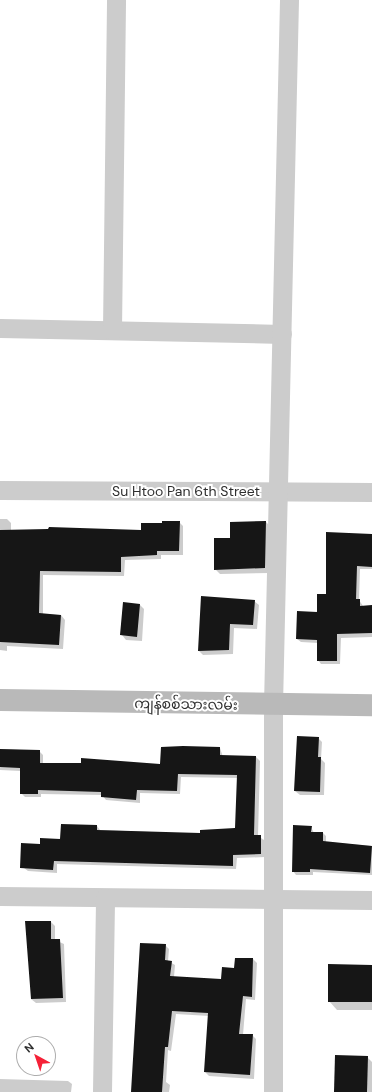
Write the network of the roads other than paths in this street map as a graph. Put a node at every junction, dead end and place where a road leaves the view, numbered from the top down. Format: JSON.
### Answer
{"nodes":[{"id":1,"x":116,"y":0,"type":"edge"},
{"id":2,"x":289,"y":0,"type":"edge"},
{"id":3,"x":0,"y":328,"type":"edge"},
{"id":4,"x":112,"y":330,"type":"junction"},
{"id":5,"x":282,"y":334,"type":"junction"},
{"id":6,"x":0,"y":490,"type":"edge"},
{"id":7,"x":279,"y":491,"type":"junction"},
{"id":8,"x":372,"y":492,"type":"edge"},
{"id":9,"x":0,"y":700,"type":"edge"},
{"id":10,"x":273,"y":705,"type":"junction"},
{"id":11,"x":372,"y":705,"type":"edge"},
{"id":12,"x":0,"y":896,"type":"edge"},
{"id":13,"x":105,"y":898,"type":"junction"},
{"id":14,"x":274,"y":899,"type":"junction"},
{"id":15,"x":372,"y":900,"type":"edge"},
{"id":16,"x":102,"y":1092,"type":"edge"},
{"id":17,"x":273,"y":1092,"type":"edge"}],
"edges":[{"from":1,"to":4,"type":"street"},
{"from":2,"to":5,"type":"street"},
{"from":3,"to":4,"type":"street"},
{"from":4,"to":5,"type":"street"},
{"from":5,"to":7,"type":"street"},
{"from":6,"to":7,"type":"street","name":"Su Htoo Pan 6th Street"},
{"from":7,"to":8,"type":"street","name":"Su Htoo Pan 6th Street"},
{"from":7,"to":10,"type":"street"},
{"from":9,"to":10,"type":"street","name":"ကျန်စစ်သားလမ်း"},
{"from":10,"to":11,"type":"street","name":"ကျန်စစ်သားလမ်း"},
{"from":10,"to":14,"type":"street"},
{"from":12,"to":13,"type":"street"},
{"from":13,"to":14,"type":"street"},
{"from":13,"to":16,"type":"street"},
{"from":14,"to":15,"type":"street"},
{"from":14,"to":17,"type":"street"}]}
